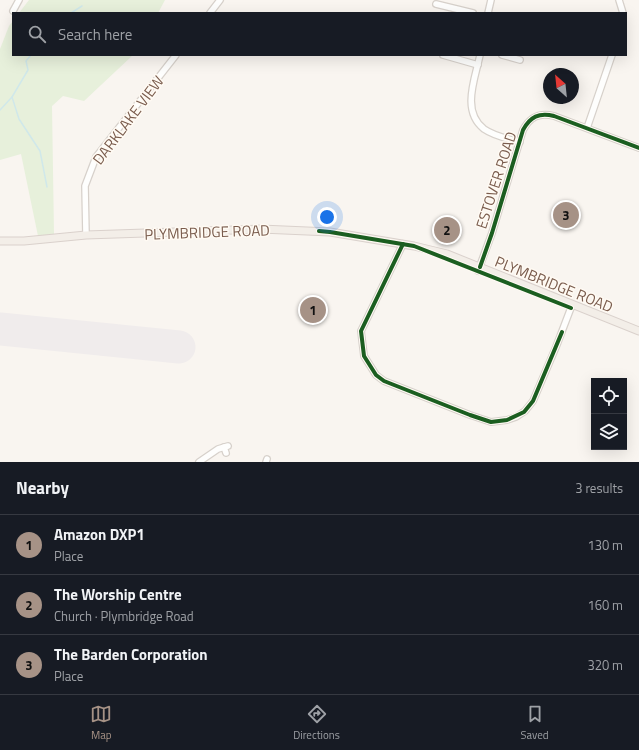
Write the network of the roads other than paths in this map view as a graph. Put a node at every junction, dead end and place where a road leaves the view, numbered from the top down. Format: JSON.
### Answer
{"nodes":[{"id":1,"x":19,"y":0,"type":"edge"},
{"id":2,"x":220,"y":0,"type":"edge"},
{"id":3,"x":491,"y":0,"type":"edge"},
{"id":4,"x":619,"y":0,"type":"edge"},
{"id":5,"x":436,"y":4,"type":"dead end"},
{"id":6,"x":13,"y":11,"type":"dead end"},
{"id":7,"x":211,"y":12,"type":"edge"},
{"id":8,"x":469,"y":12,"type":"edge"},
{"id":9,"x":488,"y":12,"type":"edge"},
{"id":10,"x":623,"y":12,"type":"edge"},
{"id":11,"x":175,"y":56,"type":"edge"},
{"id":12,"x":446,"y":56,"type":"edge"},
{"id":13,"x":480,"y":56,"type":"edge"},
{"id":14,"x":506,"y":56,"type":"edge"},
{"id":15,"x":612,"y":56,"type":"edge"},
{"id":16,"x":520,"y":60,"type":"dead end"},
{"id":17,"x":478,"y":65,"type":"junction"},
{"id":18,"x":587,"y":128,"type":"junction"},
{"id":19,"x":520,"y":142,"type":"junction"},
{"id":20,"x":639,"y":148,"type":"edge"},
{"id":21,"x":86,"y":235,"type":"junction"},
{"id":22,"x":0,"y":241,"type":"edge"},
{"id":23,"x":403,"y":244,"type":"junction"},
{"id":24,"x":479,"y":269,"type":"junction"},
{"id":25,"x":572,"y":306,"type":"junction"},
{"id":26,"x":639,"y":331,"type":"edge"},
{"id":27,"x":639,"y":334,"type":"edge"},
{"id":28,"x":226,"y":454,"type":"dead end"},
{"id":29,"x":199,"y":462,"type":"edge"}],
"edges":[{"from":1,"to":6,"type":"street"},
{"from":2,"to":7,"type":"street"},
{"from":3,"to":9,"type":"street"},
{"from":4,"to":10,"type":"street"},
{"from":5,"to":8,"type":"street"},
{"from":11,"to":21,"type":"street","name":"DARKLAKE VIEW"},
{"from":12,"to":17,"type":"street"},
{"from":13,"to":17,"type":"street"},
{"from":14,"to":16,"type":"street"},
{"from":15,"to":18,"type":"street"},
{"from":17,"to":19,"type":"street"},
{"from":18,"to":19,"type":"street","name":"ESTOVER ROAD"},
{"from":18,"to":20,"type":"street","name":"ESTOVER ROAD"},
{"from":19,"to":24,"type":"street","name":"ESTOVER ROAD"},
{"from":21,"to":22,"type":"main road","name":"PLYMBRIDGE ROAD"},
{"from":21,"to":23,"type":"main road","name":"PLYMBRIDGE ROAD"},
{"from":23,"to":24,"type":"main road","name":"PLYMBRIDGE ROAD"},
{"from":23,"to":25,"type":"street"},
{"from":24,"to":25,"type":"main road","name":"PLYMBRIDGE ROAD"},
{"from":25,"to":26,"type":"main road","name":"PLYMBRIDGE ROAD"},
{"from":25,"to":27,"type":"main road","name":"PLYMBRIDGE ROAD"},
{"from":28,"to":29,"type":"street"}]}
